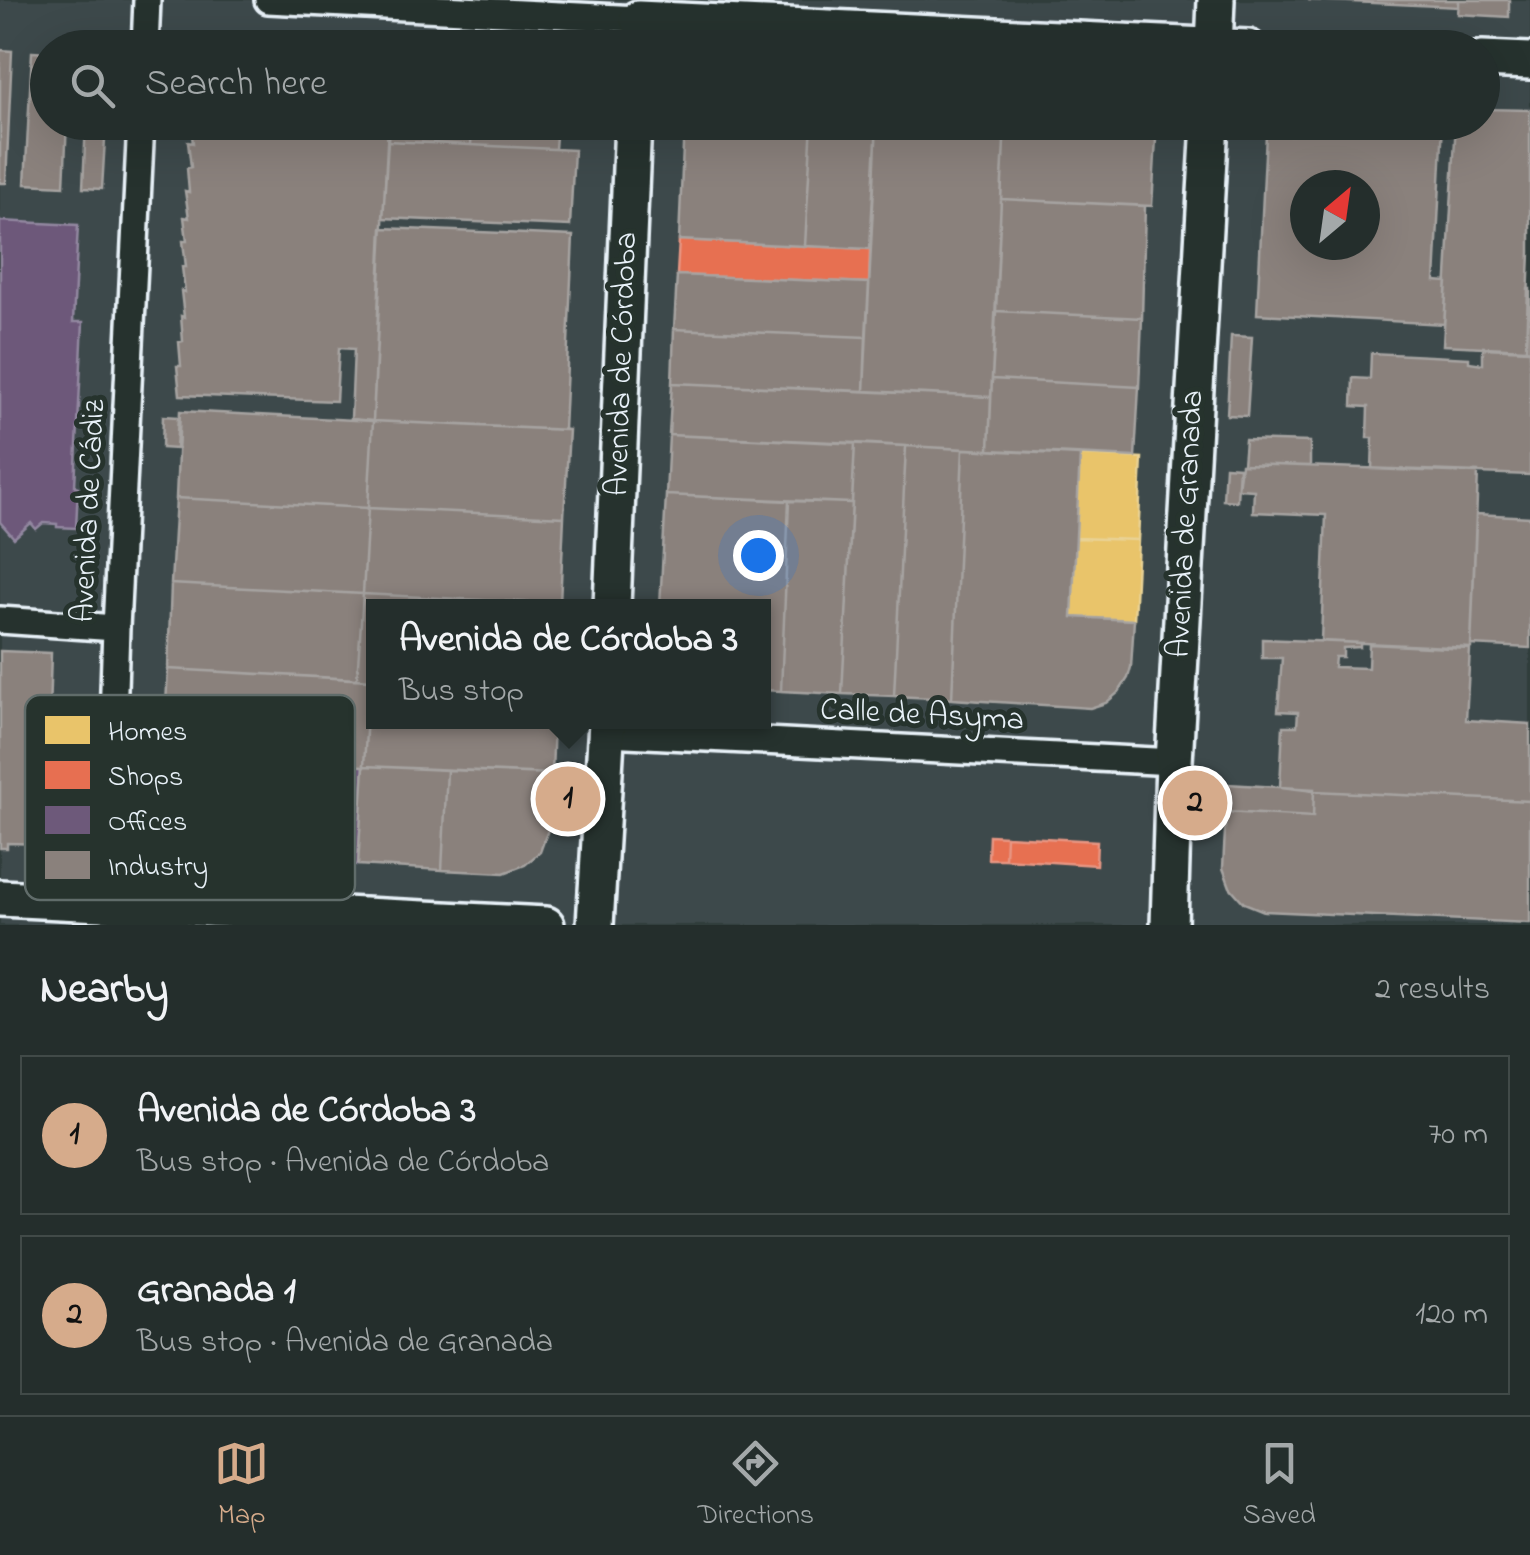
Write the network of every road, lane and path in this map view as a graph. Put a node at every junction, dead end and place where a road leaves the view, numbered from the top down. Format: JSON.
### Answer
{"nodes":[{"id":1,"x":147,"y":0,"type":"edge"},
{"id":2,"x":268,"y":0,"type":"edge"},
{"id":3,"x":1216,"y":0,"type":"edge"},
{"id":4,"x":637,"y":22,"type":"edge"},
{"id":5,"x":146,"y":30,"type":"edge"},
{"id":6,"x":825,"y":30,"type":"edge"},
{"id":7,"x":1222,"y":30,"type":"edge"},
{"id":8,"x":1500,"y":59,"type":"edge"},
{"id":9,"x":1530,"y":61,"type":"edge"},
{"id":10,"x":140,"y":140,"type":"edge"},
{"id":11,"x":632,"y":140,"type":"edge"},
{"id":12,"x":1209,"y":140,"type":"edge"},
{"id":13,"x":612,"y":599,"type":"edge"},
{"id":14,"x":0,"y":620,"type":"edge"},
{"id":15,"x":116,"y":628,"type":"junction"},
{"id":16,"x":114,"y":695,"type":"edge"},
{"id":17,"x":607,"y":729,"type":"edge"},
{"id":18,"x":639,"y":729,"type":"edge"},
{"id":19,"x":1174,"y":762,"type":"junction"},
{"id":20,"x":0,"y":898,"type":"edge"},
{"id":21,"x":108,"y":914,"type":"edge"},
{"id":22,"x":546,"y":925,"type":"edge"},
{"id":23,"x":594,"y":925,"type":"edge"},
{"id":24,"x":1168,"y":925,"type":"edge"}],
"edges":[{"from":1,"to":5,"type":"street"},
{"from":2,"to":4,"type":"street"},
{"from":3,"to":7,"type":"street"},
{"from":4,"to":6,"type":"street"},
{"from":8,"to":9,"type":"street"},
{"from":10,"to":15,"type":"street","name":"Avenida de Cádiz"},
{"from":11,"to":13,"type":"street","name":"Avenida de Córdoba"},
{"from":12,"to":19,"type":"street","name":"Avenida de Granada"},
{"from":14,"to":15,"type":"street"},
{"from":15,"to":16,"type":"street","name":"Avenida de Cádiz"},
{"from":17,"to":23,"type":"street"},
{"from":18,"to":19,"type":"street","name":"Calle de Asyma"},
{"from":19,"to":24,"type":"street","name":"Avenida de Granada"},
{"from":20,"to":21,"type":"street"},
{"from":21,"to":22,"type":"street"}]}
